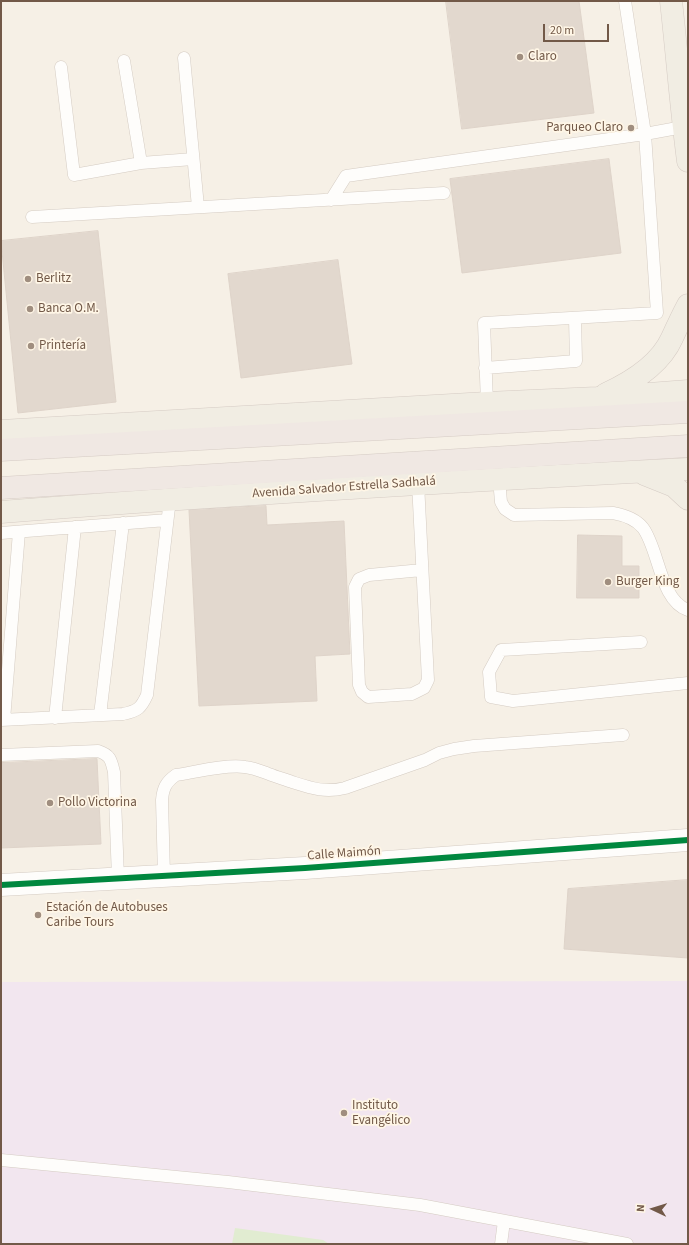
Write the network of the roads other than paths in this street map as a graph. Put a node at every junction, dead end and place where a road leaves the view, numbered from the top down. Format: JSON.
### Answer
{"nodes":[{"id":1,"x":625,"y":1,"type":"edge"},
{"id":2,"x":671,"y":1,"type":"edge"},
{"id":3,"x":184,"y":58,"type":"dead end"},
{"id":4,"x":124,"y":61,"type":"dead end"},
{"id":5,"x":61,"y":67,"type":"dead end"},
{"id":6,"x":683,"y":127,"type":"junction"},
{"id":7,"x":645,"y":134,"type":"junction"},
{"id":8,"x":193,"y":159,"type":"junction"},
{"id":9,"x":688,"y":161,"type":"edge"},
{"id":10,"x":141,"y":163,"type":"junction"},
{"id":11,"x":444,"y":193,"type":"dead end"},
{"id":12,"x":331,"y":200,"type":"junction"},
{"id":13,"x":198,"y":208,"type":"junction"},
{"id":14,"x":32,"y":217,"type":"dead end"},
{"id":15,"x":688,"y":305,"type":"edge"},
{"id":16,"x":575,"y":318,"type":"junction"},
{"id":17,"x":485,"y":368,"type":"junction"},
{"id":18,"x":688,"y":391,"type":"edge"},
{"id":19,"x":597,"y":398,"type":"junction"},
{"id":20,"x":487,"y":403,"type":"junction"},
{"id":21,"x":688,"y":412,"type":"edge"},
{"id":22,"x":1,"y":431,"type":"edge"},
{"id":23,"x":688,"y":446,"type":"edge"},
{"id":24,"x":1,"y":450,"type":"edge"},
{"id":25,"x":688,"y":469,"type":"edge"},
{"id":26,"x":635,"y":472,"type":"junction"},
{"id":27,"x":499,"y":479,"type":"junction"},
{"id":28,"x":418,"y":483,"type":"junction"},
{"id":29,"x":1,"y":488,"type":"edge"},
{"id":30,"x":688,"y":499,"type":"edge"},
{"id":31,"x":168,"y":509,"type":"junction"},
{"id":32,"x":1,"y":512,"type":"edge"},
{"id":33,"x":123,"y":523,"type":"junction"},
{"id":34,"x":75,"y":527,"type":"junction"},
{"id":35,"x":19,"y":532,"type":"junction"},
{"id":36,"x":1,"y":533,"type":"edge"},
{"id":37,"x":422,"y":570,"type":"junction"},
{"id":38,"x":688,"y":610,"type":"edge"},
{"id":39,"x":641,"y":642,"type":"dead end"},
{"id":40,"x":688,"y":683,"type":"edge"},
{"id":41,"x":100,"y":715,"type":"junction"},
{"id":42,"x":55,"y":718,"type":"junction"},
{"id":43,"x":2,"y":720,"type":"edge"},
{"id":44,"x":623,"y":735,"type":"dead end"},
{"id":45,"x":1,"y":754,"type":"edge"},
{"id":46,"x":688,"y":840,"type":"edge"},
{"id":47,"x":164,"y":876,"type":"junction"},
{"id":48,"x":118,"y":878,"type":"junction"},
{"id":49,"x":1,"y":885,"type":"edge"},
{"id":50,"x":1,"y":1160,"type":"edge"},
{"id":51,"x":504,"y":1221,"type":"junction"},
{"id":52,"x":501,"y":1244,"type":"edge"},
{"id":53,"x":627,"y":1244,"type":"edge"}],
"edges":[{"from":1,"to":7,"type":"lane"},
{"from":2,"to":6,"type":"main road"},
{"from":3,"to":8,"type":"lane"},
{"from":4,"to":10,"type":"lane"},
{"from":5,"to":10,"type":"lane"},
{"from":6,"to":7,"type":"lane"},
{"from":6,"to":9,"type":"main road"},
{"from":7,"to":12,"type":"lane"},
{"from":7,"to":16,"type":"lane"},
{"from":8,"to":10,"type":"lane"},
{"from":8,"to":13,"type":"lane"},
{"from":11,"to":12,"type":"lane"},
{"from":12,"to":13,"type":"lane"},
{"from":13,"to":14,"type":"lane"},
{"from":15,"to":19,"type":"main road"},
{"from":16,"to":17,"type":"lane"},
{"from":16,"to":17,"type":"lane"},
{"from":17,"to":20,"type":"lane"},
{"from":18,"to":19,"type":"main road"},
{"from":19,"to":20,"type":"main road"},
{"from":20,"to":22,"type":"main road"},
{"from":21,"to":24,"type":"highway"},
{"from":23,"to":29,"type":"highway","name":"Avenida Salvador Estrella Sadhalá"},
{"from":25,"to":26,"type":"main road","name":"Avenida Salvador Estrella Sadhalá"},
{"from":26,"to":27,"type":"main road","name":"Avenida Salvador Estrella Sadhalá"},
{"from":26,"to":30,"type":"main road"},
{"from":27,"to":28,"type":"main road","name":"Avenida Salvador Estrella Sadhalá"},
{"from":27,"to":38,"type":"lane"},
{"from":28,"to":31,"type":"main road","name":"Avenida Salvador Estrella Sadhalá"},
{"from":28,"to":37,"type":"lane"},
{"from":31,"to":32,"type":"main road","name":"Avenida Salvador Estrella Sadhalá"},
{"from":31,"to":33,"type":"lane"},
{"from":31,"to":41,"type":"lane"},
{"from":33,"to":34,"type":"lane"},
{"from":33,"to":41,"type":"lane"},
{"from":34,"to":35,"type":"lane"},
{"from":34,"to":42,"type":"lane"},
{"from":35,"to":36,"type":"lane"},
{"from":35,"to":43,"type":"lane"},
{"from":37,"to":37,"type":"lane"},
{"from":39,"to":40,"type":"lane"},
{"from":41,"to":42,"type":"lane"},
{"from":42,"to":43,"type":"lane"},
{"from":44,"to":47,"type":"lane"},
{"from":45,"to":48,"type":"lane"},
{"from":46,"to":47,"type":"street","name":"Calle Maimón"},
{"from":47,"to":48,"type":"street","name":"Calle Maimón"},
{"from":48,"to":49,"type":"street","name":"Calle Maimón"},
{"from":50,"to":51,"type":"lane"},
{"from":51,"to":52,"type":"lane"},
{"from":51,"to":53,"type":"lane"}]}
